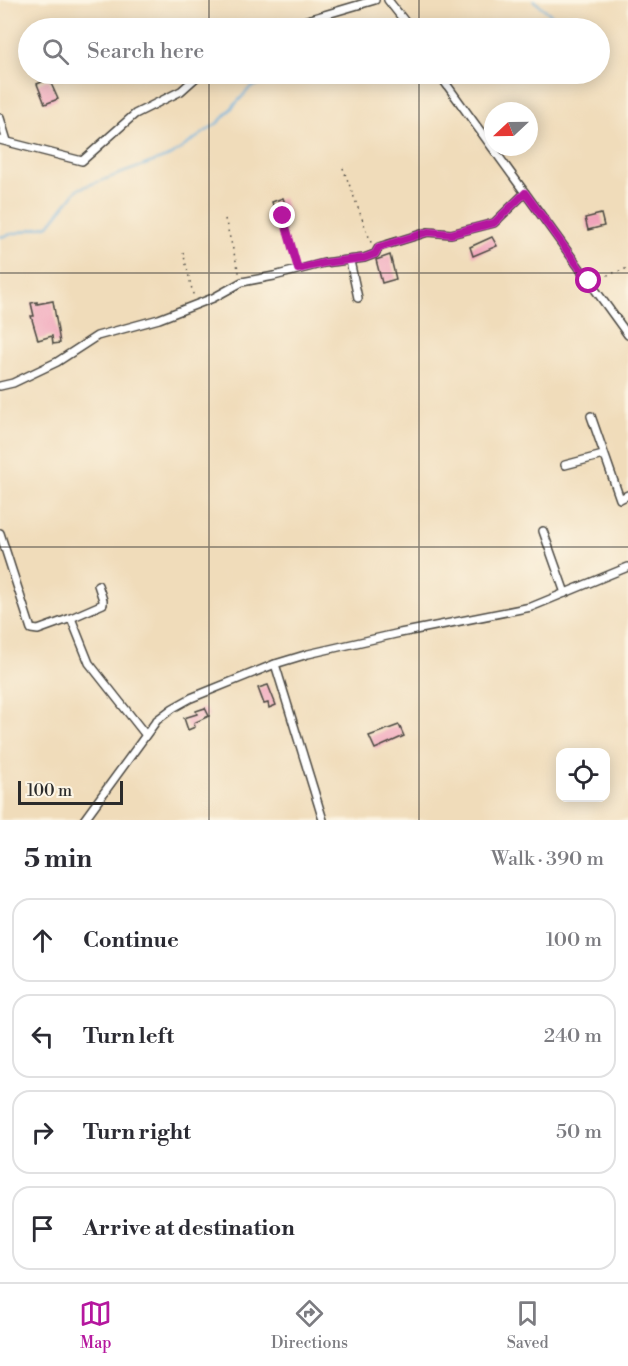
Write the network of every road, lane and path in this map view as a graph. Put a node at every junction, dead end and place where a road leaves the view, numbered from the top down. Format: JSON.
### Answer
{"nodes":[{"id":1,"x":375,"y":0,"type":"edge"},
{"id":2,"x":388,"y":0,"type":"edge"},
{"id":3,"x":314,"y":18,"type":"edge"},
{"id":4,"x":402,"y":18,"type":"edge"},
{"id":5,"x":189,"y":84,"type":"edge"},
{"id":6,"x":446,"y":84,"type":"edge"},
{"id":7,"x":0,"y":118,"type":"edge"},
{"id":8,"x":4,"y":140,"type":"edge"},
{"id":9,"x":343,"y":168,"type":"dead end"},
{"id":10,"x":525,"y":193,"type":"junction"},
{"id":11,"x":283,"y":216,"type":"dead end"},
{"id":12,"x":225,"y":219,"type":"dead end"},
{"id":13,"x":183,"y":252,"type":"dead end"},
{"id":14,"x":375,"y":254,"type":"junction"},
{"id":15,"x":350,"y":261,"type":"junction"},
{"id":16,"x":628,"y":268,"type":"edge"},
{"id":17,"x":298,"y":269,"type":"junction"},
{"id":18,"x":589,"y":281,"type":"junction"},
{"id":19,"x":242,"y":282,"type":"junction"},
{"id":20,"x":358,"y":297,"type":"dead end"},
{"id":21,"x":196,"y":305,"type":"junction"},
{"id":22,"x":628,"y":335,"type":"edge"},
{"id":23,"x":0,"y":386,"type":"edge"},
{"id":24,"x":591,"y":416,"type":"dead end"},
{"id":25,"x":603,"y":454,"type":"junction"},
{"id":26,"x":565,"y":465,"type":"dead end"},
{"id":27,"x":628,"y":495,"type":"edge"},
{"id":28,"x":543,"y":531,"type":"dead end"},
{"id":29,"x":0,"y":533,"type":"edge"},
{"id":30,"x":628,"y":567,"type":"edge"},
{"id":31,"x":98,"y":585,"type":"dead end"},
{"id":32,"x":565,"y":593,"type":"junction"},
{"id":33,"x":71,"y":618,"type":"junction"},
{"id":34,"x":275,"y":664,"type":"junction"},
{"id":35,"x":145,"y":734,"type":"junction"},
{"id":36,"x":84,"y":820,"type":"edge"},
{"id":37,"x":323,"y":820,"type":"edge"}],
"edges":[{"from":1,"to":3,"type":"street"},
{"from":2,"to":4,"type":"street"},
{"from":5,"to":8,"type":"street"},
{"from":6,"to":10,"type":"street"},
{"from":7,"to":8,"type":"street"},
{"from":9,"to":14,"type":"path"},
{"from":10,"to":14,"type":"street"},
{"from":10,"to":18,"type":"street"},
{"from":11,"to":17,"type":"path"},
{"from":12,"to":19,"type":"path"},
{"from":13,"to":21,"type":"path"},
{"from":14,"to":15,"type":"street"},
{"from":15,"to":17,"type":"street"},
{"from":15,"to":20,"type":"street"},
{"from":16,"to":18,"type":"path"},
{"from":17,"to":19,"type":"street"},
{"from":18,"to":22,"type":"street"},
{"from":19,"to":21,"type":"street"},
{"from":21,"to":23,"type":"street"},
{"from":24,"to":25,"type":"street"},
{"from":25,"to":26,"type":"street"},
{"from":25,"to":27,"type":"street"},
{"from":28,"to":32,"type":"street"},
{"from":29,"to":33,"type":"street"},
{"from":30,"to":32,"type":"street"},
{"from":31,"to":33,"type":"street"},
{"from":32,"to":34,"type":"street"},
{"from":33,"to":35,"type":"street"},
{"from":34,"to":35,"type":"street"},
{"from":34,"to":37,"type":"street"},
{"from":35,"to":36,"type":"street"}]}
